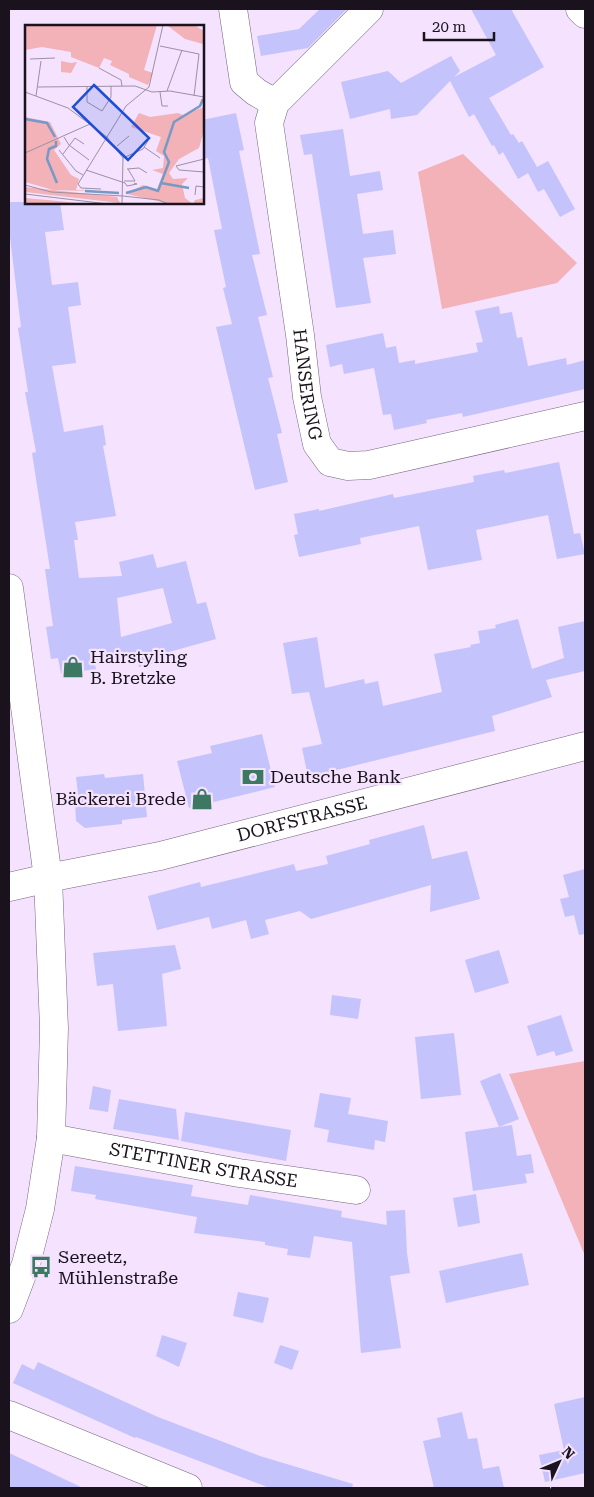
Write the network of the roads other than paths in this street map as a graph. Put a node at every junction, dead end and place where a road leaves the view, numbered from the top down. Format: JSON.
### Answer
{"nodes":[{"id":1,"x":234,"y":9,"type":"edge"},
{"id":2,"x":369,"y":9,"type":"edge"},
{"id":3,"x":580,"y":9,"type":"edge"},
{"id":4,"x":585,"y":14,"type":"edge"},
{"id":5,"x":275,"y":103,"type":"junction"},
{"id":6,"x":585,"y":416,"type":"edge"},
{"id":7,"x":9,"y":588,"type":"edge"},
{"id":8,"x":585,"y":746,"type":"edge"},
{"id":9,"x":48,"y":878,"type":"junction"},
{"id":10,"x":9,"y":887,"type":"edge"},
{"id":11,"x":51,"y":1138,"type":"junction"},
{"id":12,"x":356,"y":1190,"type":"dead end"},
{"id":13,"x":9,"y":1309,"type":"edge"},
{"id":14,"x":9,"y":1415,"type":"edge"},
{"id":15,"x":188,"y":1488,"type":"edge"}],
"edges":[{"from":1,"to":5,"type":"street"},
{"from":2,"to":5,"type":"street"},
{"from":3,"to":4,"type":"street"},
{"from":5,"to":6,"type":"street","name":"HANSERING"},
{"from":7,"to":9,"type":"street"},
{"from":8,"to":9,"type":"street","name":"DORFSTRASSE"},
{"from":9,"to":10,"type":"street","name":"DORFSTRASSE"},
{"from":9,"to":11,"type":"street"},
{"from":11,"to":12,"type":"street","name":"STETTINER STRASSE"},
{"from":11,"to":13,"type":"street"},
{"from":14,"to":15,"type":"street"}]}
